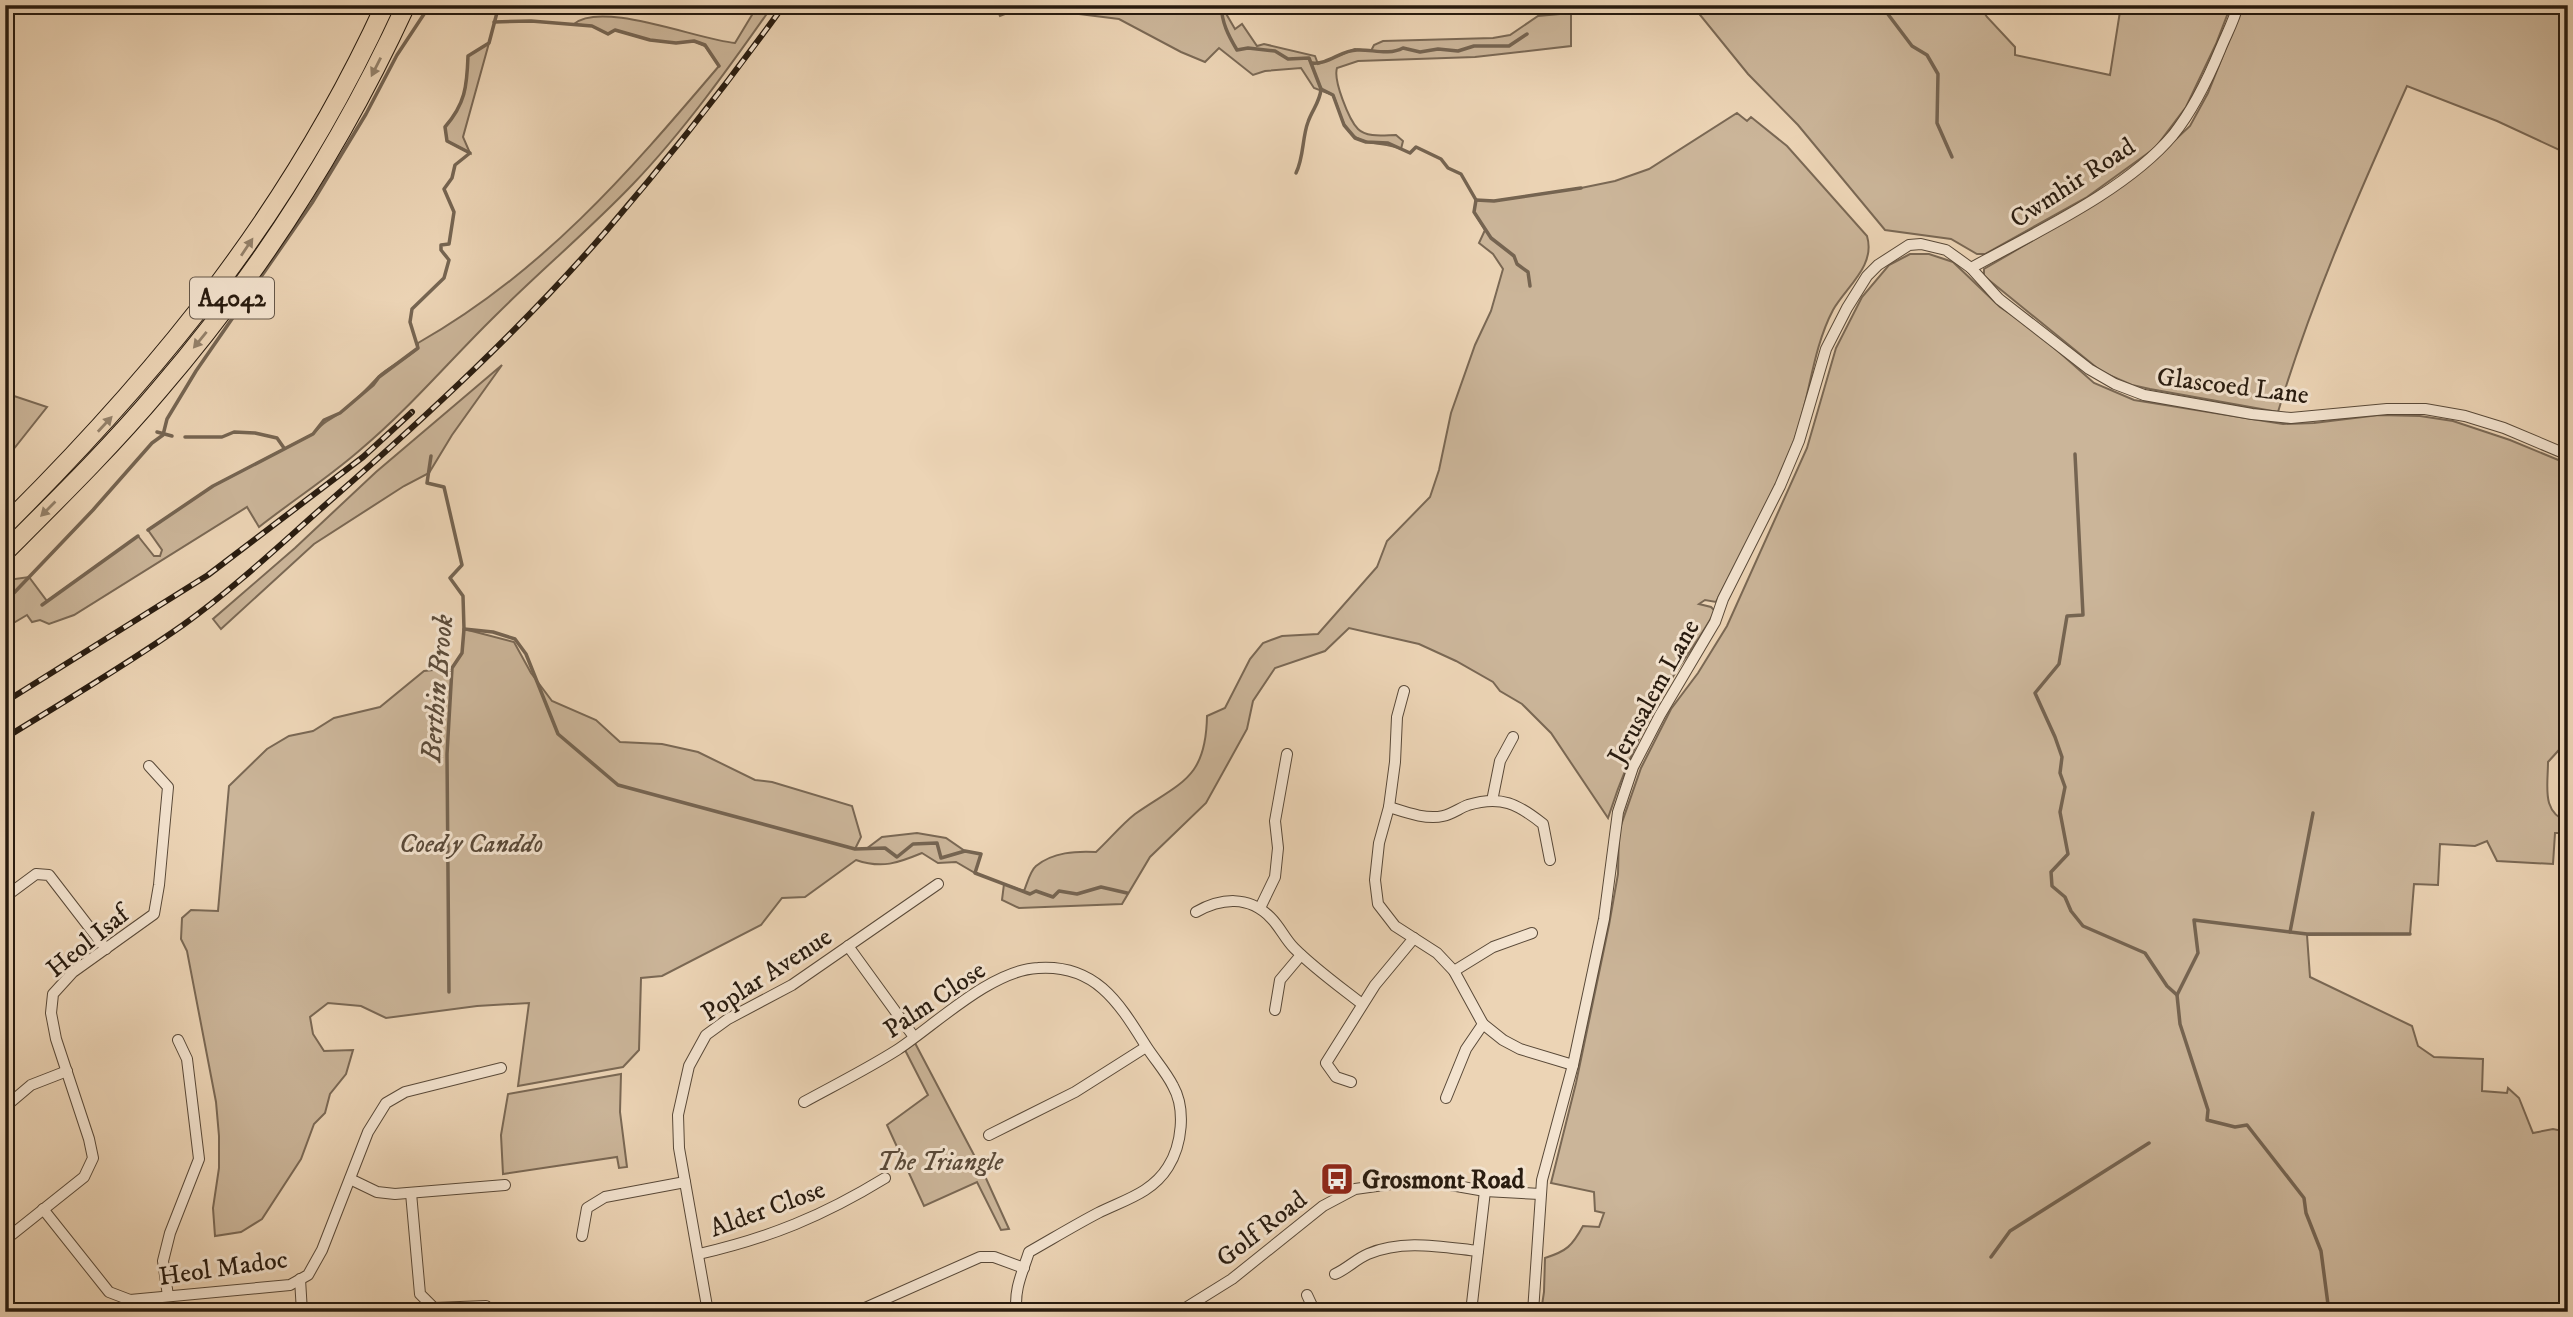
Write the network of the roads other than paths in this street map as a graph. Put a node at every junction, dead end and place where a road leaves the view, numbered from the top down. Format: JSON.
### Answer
{"nodes":[{"id":1,"x":385,"y":5,"type":"edge"},
{"id":2,"x":405,"y":5,"type":"edge"},
{"id":3,"x":2238,"y":5,"type":"edge"},
{"id":4,"x":1971,"y":268,"type":"junction"},
{"id":5,"x":2568,"y":455,"type":"edge"},
{"id":6,"x":5,"y":525,"type":"edge"},
{"id":7,"x":5,"y":552,"type":"edge"},
{"id":8,"x":1404,"y":691,"type":"dead end"},
{"id":9,"x":1513,"y":737,"type":"dead end"},
{"id":10,"x":1287,"y":754,"type":"dead end"},
{"id":11,"x":149,"y":766,"type":"dead end"},
{"id":12,"x":1492,"y":801,"type":"junction"},
{"id":13,"x":1389,"y":807,"type":"junction"},
{"id":14,"x":1549,"y":860,"type":"dead end"},
{"id":15,"x":938,"y":884,"type":"dead end"},
{"id":16,"x":5,"y":897,"type":"edge"},
{"id":17,"x":1260,"y":908,"type":"junction"},
{"id":18,"x":1196,"y":912,"type":"dead end"},
{"id":19,"x":1532,"y":933,"type":"dead end"},
{"id":20,"x":1414,"y":938,"type":"junction"},
{"id":21,"x":848,"y":946,"type":"junction"},
{"id":22,"x":106,"y":949,"type":"junction"},
{"id":23,"x":1301,"y":955,"type":"junction"},
{"id":24,"x":1454,"y":971,"type":"junction"},
{"id":25,"x":1362,"y":1004,"type":"junction"},
{"id":26,"x":1275,"y":1010,"type":"dead end"},
{"id":27,"x":1482,"y":1024,"type":"junction"},
{"id":28,"x":914,"y":1037,"type":"junction"},
{"id":29,"x":178,"y":1040,"type":"dead end"},
{"id":30,"x":1146,"y":1047,"type":"junction"},
{"id":31,"x":1573,"y":1065,"type":"junction"},
{"id":32,"x":501,"y":1068,"type":"dead end"},
{"id":33,"x":67,"y":1070,"type":"junction"},
{"id":34,"x":1351,"y":1082,"type":"dead end"},
{"id":35,"x":1446,"y":1098,"type":"dead end"},
{"id":36,"x":804,"y":1102,"type":"dead end"},
{"id":37,"x":5,"y":1107,"type":"edge"},
{"id":38,"x":989,"y":1135,"type":"dead end"},
{"id":39,"x":885,"y":1178,"type":"dead end"},
{"id":40,"x":350,"y":1180,"type":"junction"},
{"id":41,"x":685,"y":1182,"type":"junction"},
{"id":42,"x":505,"y":1185,"type":"dead end"},
{"id":43,"x":1485,"y":1191,"type":"junction"},
{"id":44,"x":411,"y":1193,"type":"junction"},
{"id":45,"x":1540,"y":1194,"type":"junction"},
{"id":46,"x":43,"y":1209,"type":"junction"},
{"id":47,"x":582,"y":1236,"type":"dead end"},
{"id":48,"x":5,"y":1240,"type":"edge"},
{"id":49,"x":1478,"y":1251,"type":"junction"},
{"id":50,"x":699,"y":1254,"type":"junction"},
{"id":51,"x":1024,"y":1268,"type":"junction"},
{"id":52,"x":1335,"y":1274,"type":"dead end"},
{"id":53,"x":300,"y":1279,"type":"junction"},
{"id":54,"x":1307,"y":1295,"type":"dead end"},
{"id":55,"x":168,"y":1296,"type":"junction"},
{"id":56,"x":486,"y":1306,"type":"dead end"},
{"id":57,"x":302,"y":1312,"type":"edge"},
{"id":58,"x":708,"y":1312,"type":"edge"},
{"id":59,"x":856,"y":1312,"type":"edge"},
{"id":60,"x":1017,"y":1312,"type":"edge"},
{"id":61,"x":1179,"y":1312,"type":"edge"},
{"id":62,"x":1315,"y":1312,"type":"edge"},
{"id":63,"x":1471,"y":1312,"type":"edge"},
{"id":64,"x":1533,"y":1312,"type":"edge"}],
"edges":[{"from":6,"to":1,"type":"highway","number":"A4042","one_way":true},
{"from":2,"to":7,"type":"highway","number":"A4042","one_way":true},
{"from":3,"to":4,"type":"street","name":"Cwmhir Road"},
{"from":4,"to":5,"type":"street","name":"Glascoed Lane"},
{"from":4,"to":31,"type":"street","name":"Jerusalem Lane"},
{"from":8,"to":13,"type":"street"},
{"from":9,"to":12,"type":"street"},
{"from":10,"to":17,"type":"street"},
{"from":11,"to":22,"type":"street","name":"Heol Isaf"},
{"from":12,"to":13,"type":"street"},
{"from":12,"to":14,"type":"street"},
{"from":13,"to":20,"type":"street"},
{"from":15,"to":21,"type":"street","name":"Poplar Avenue"},
{"from":16,"to":22,"type":"street"},
{"from":17,"to":18,"type":"street"},
{"from":17,"to":23,"type":"street"},
{"from":19,"to":24,"type":"street"},
{"from":20,"to":24,"type":"street"},
{"from":20,"to":25,"type":"street"},
{"from":21,"to":28,"type":"street"},
{"from":21,"to":41,"type":"street","name":"Poplar Avenue"},
{"from":22,"to":33,"type":"street","name":"Heol Isaf"},
{"from":23,"to":25,"type":"street"},
{"from":23,"to":26,"type":"street"},
{"from":24,"to":27,"type":"street"},
{"from":25,"to":34,"type":"street"},
{"from":27,"to":31,"type":"street"},
{"from":27,"to":35,"type":"street"},
{"from":28,"to":30,"type":"street","name":"Palm Close"},
{"from":28,"to":36,"type":"street","name":"Palm Close"},
{"from":29,"to":55,"type":"street"},
{"from":30,"to":38,"type":"street"},
{"from":30,"to":51,"type":"street","name":"Palm Close"},
{"from":31,"to":45,"type":"street","name":"Jerusalem Lane"},
{"from":32,"to":40,"type":"street","name":"Heol Madoc"},
{"from":33,"to":37,"type":"street"},
{"from":33,"to":46,"type":"street","name":"Heol Isaf"},
{"from":39,"to":50,"type":"street","name":"Alder Close"},
{"from":40,"to":44,"type":"street"},
{"from":40,"to":53,"type":"street","name":"Heol Madoc"},
{"from":41,"to":47,"type":"street"},
{"from":41,"to":50,"type":"street","name":"Poplar Avenue"},
{"from":42,"to":44,"type":"street"},
{"from":43,"to":45,"type":"street","name":"Golf Road"},
{"from":43,"to":49,"type":"street"},
{"from":43,"to":61,"type":"street","name":"Golf Road"},
{"from":44,"to":56,"type":"street"},
{"from":45,"to":64,"type":"street","name":"Jerusalem Lane"},
{"from":46,"to":48,"type":"street","name":"Heol Isaf"},
{"from":46,"to":55,"type":"street","name":"Heol Madoc"},
{"from":49,"to":52,"type":"street"},
{"from":49,"to":63,"type":"street"},
{"from":50,"to":58,"type":"street","name":"Poplar Avenue"},
{"from":51,"to":59,"type":"street"},
{"from":51,"to":60,"type":"street"},
{"from":53,"to":55,"type":"street","name":"Heol Madoc"},
{"from":53,"to":57,"type":"street"},
{"from":54,"to":62,"type":"street"}]}
